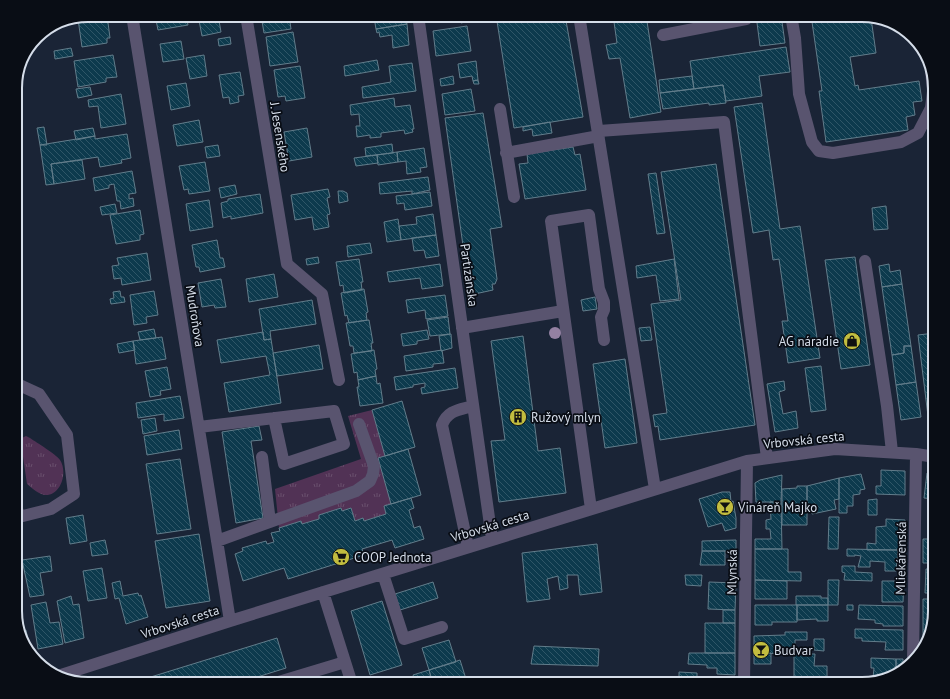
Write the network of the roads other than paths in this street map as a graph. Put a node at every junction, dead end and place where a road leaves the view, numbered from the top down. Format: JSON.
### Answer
{"nodes":[{"id":1,"x":133,"y":22,"type":"edge"},
{"id":2,"x":247,"y":22,"type":"edge"},
{"id":3,"x":419,"y":22,"type":"edge"},
{"id":4,"x":580,"y":22,"type":"edge"},
{"id":5,"x":730,"y":22,"type":"edge"},
{"id":6,"x":792,"y":22,"type":"edge"},
{"id":7,"x":663,"y":35,"type":"dead end"},
{"id":8,"x":500,"y":109,"type":"dead end"},
{"id":9,"x":928,"y":114,"type":"edge"},
{"id":10,"x":599,"y":133,"type":"junction"},
{"id":11,"x":506,"y":153,"type":"junction"},
{"id":12,"x":514,"y":196,"type":"dead end"},
{"id":13,"x":865,"y":260,"type":"dead end"},
{"id":14,"x":563,"y":311,"type":"junction"},
{"id":15,"x":462,"y":328,"type":"junction"},
{"id":16,"x":604,"y":340,"type":"dead end"},
{"id":17,"x":339,"y":380,"type":"dead end"},
{"id":18,"x":22,"y":386,"type":"edge"},
{"id":19,"x":473,"y":406,"type":"junction"},
{"id":20,"x":274,"y":418,"type":"junction"},
{"id":21,"x":359,"y":424,"type":"dead end"},
{"id":22,"x":199,"y":427,"type":"junction"},
{"id":23,"x":892,"y":452,"type":"junction"},
{"id":24,"x":916,"y":454,"type":"junction"},
{"id":25,"x":928,"y":456,"type":"edge"},
{"id":26,"x":262,"y":457,"type":"dead end"},
{"id":27,"x":767,"y":458,"type":"junction"},
{"id":28,"x":747,"y":461,"type":"junction"},
{"id":29,"x":655,"y":489,"type":"junction"},
{"id":30,"x":591,"y":509,"type":"junction"},
{"id":31,"x":22,"y":516,"type":"edge"},
{"id":32,"x":270,"y":522,"type":"junction"},
{"id":33,"x":492,"y":539,"type":"junction"},
{"id":34,"x":217,"y":541,"type":"junction"},
{"id":35,"x":468,"y":547,"type":"junction"},
{"id":36,"x":383,"y":574,"type":"junction"},
{"id":37,"x":322,"y":592,"type":"junction"},
{"id":38,"x":230,"y":621,"type":"junction"},
{"id":39,"x":442,"y":627,"type":"dead end"},
{"id":40,"x":913,"y":652,"type":"edge"},
{"id":41,"x":345,"y":662,"type":"junction"},
{"id":42,"x":65,"y":674,"type":"edge"},
{"id":43,"x":295,"y":677,"type":"edge"},
{"id":44,"x":350,"y":677,"type":"edge"},
{"id":45,"x":744,"y":677,"type":"edge"}],
"edges":[{"from":1,"to":22,"type":"street","name":"Mudroňova"},
{"from":2,"to":17,"type":"street","name":"J. Jesenského"},
{"from":3,"to":15,"type":"street","name":"Partizánska"},
{"from":4,"to":10,"type":"street"},
{"from":5,"to":7,"type":"street"},
{"from":6,"to":9,"type":"street"},
{"from":8,"to":11,"type":"street"},
{"from":10,"to":11,"type":"street"},
{"from":10,"to":27,"type":"street"},
{"from":10,"to":29,"type":"street"},
{"from":11,"to":12,"type":"street"},
{"from":13,"to":23,"type":"street"},
{"from":14,"to":15,"type":"street"},
{"from":14,"to":16,"type":"street"},
{"from":14,"to":30,"type":"street"},
{"from":15,"to":19,"type":"street","name":"Partizánska"},
{"from":18,"to":31,"type":"street"},
{"from":19,"to":33,"type":"street","name":"Partizánska"},
{"from":19,"to":35,"type":"street"},
{"from":20,"to":20,"type":"street"},
{"from":20,"to":22,"type":"street"},
{"from":21,"to":32,"type":"street"},
{"from":22,"to":34,"type":"street","name":"Mudroňova"},
{"from":23,"to":24,"type":"street","name":"Vrbovská cesta"},
{"from":23,"to":27,"type":"street","name":"Vrbovská cesta"},
{"from":24,"to":25,"type":"street","name":"Vrbovská cesta"},
{"from":24,"to":40,"type":"street","name":"Mliekárenská"},
{"from":26,"to":32,"type":"street"},
{"from":27,"to":28,"type":"street","name":"Vrbovská cesta"},
{"from":28,"to":29,"type":"street","name":"Vrbovská cesta"},
{"from":28,"to":45,"type":"street","name":"Mlynská"},
{"from":29,"to":30,"type":"street","name":"Vrbovská cesta"},
{"from":30,"to":33,"type":"street","name":"Vrbovská cesta"},
{"from":32,"to":34,"type":"street"},
{"from":33,"to":35,"type":"street","name":"Vrbovská cesta"},
{"from":34,"to":38,"type":"street","name":"Mudroňova"},
{"from":35,"to":36,"type":"street","name":"Vrbovská cesta"},
{"from":36,"to":37,"type":"street","name":"Vrbovská cesta"},
{"from":36,"to":39,"type":"street"},
{"from":37,"to":38,"type":"street","name":"Vrbovská cesta"},
{"from":37,"to":41,"type":"street"},
{"from":38,"to":42,"type":"street","name":"Vrbovská cesta"},
{"from":41,"to":43,"type":"street"},
{"from":41,"to":44,"type":"street"}]}
